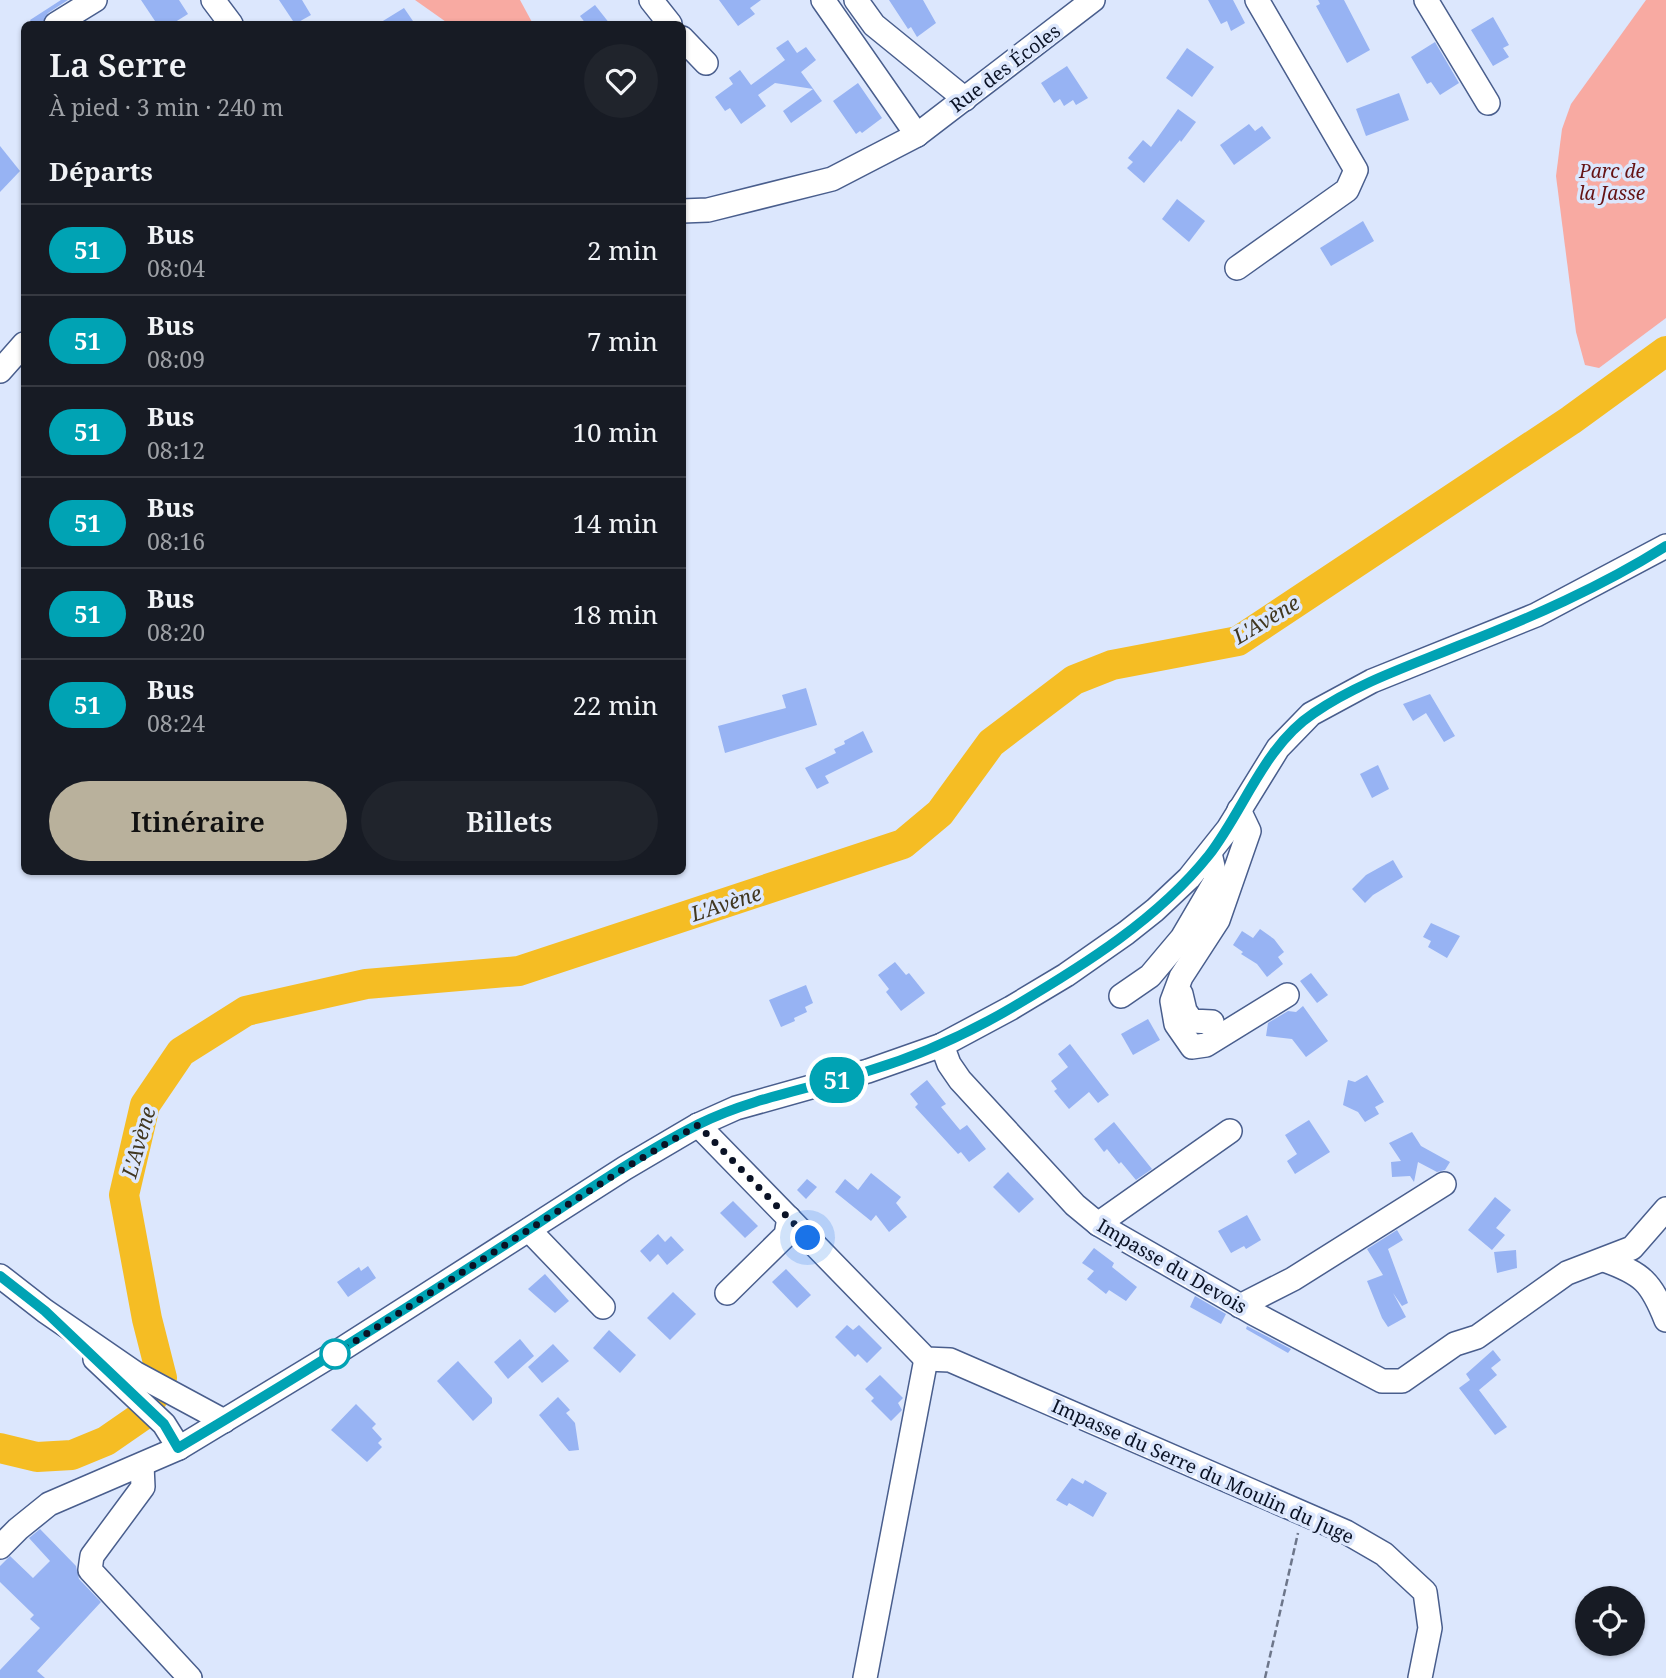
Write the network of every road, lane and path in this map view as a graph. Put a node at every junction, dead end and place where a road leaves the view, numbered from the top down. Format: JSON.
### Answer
{"nodes":[{"id":1,"x":94,"y":0,"type":"edge"},
{"id":2,"x":213,"y":0,"type":"edge"},
{"id":3,"x":651,"y":0,"type":"edge"},
{"id":4,"x":823,"y":0,"type":"edge"},
{"id":5,"x":856,"y":0,"type":"edge"},
{"id":6,"x":1093,"y":0,"type":"edge"},
{"id":7,"x":1256,"y":0,"type":"edge"},
{"id":8,"x":1426,"y":0,"type":"edge"},
{"id":9,"x":61,"y":21,"type":"edge"},
{"id":10,"x":228,"y":21,"type":"edge"},
{"id":11,"x":668,"y":21,"type":"edge"},
{"id":12,"x":686,"y":42,"type":"edge"},
{"id":13,"x":706,"y":64,"type":"dead end"},
{"id":14,"x":965,"y":99,"type":"junction"},
{"id":15,"x":1488,"y":103,"type":"dead end"},
{"id":16,"x":917,"y":135,"type":"junction"},
{"id":17,"x":686,"y":211,"type":"edge"},
{"id":18,"x":1237,"y":268,"type":"dead end"},
{"id":19,"x":21,"y":347,"type":"edge"},
{"id":20,"x":0,"y":371,"type":"edge"},
{"id":21,"x":1666,"y":546,"type":"edge"},
{"id":22,"x":1240,"y":810,"type":"junction"},
{"id":23,"x":1210,"y":853,"type":"junction"},
{"id":24,"x":1178,"y":986,"type":"junction"},
{"id":25,"x":1287,"y":995,"type":"dead end"},
{"id":26,"x":1121,"y":996,"type":"dead end"},
{"id":27,"x":1212,"y":1022,"type":"dead end"},
{"id":28,"x":942,"y":1045,"type":"junction"},
{"id":29,"x":698,"y":1125,"type":"junction"},
{"id":30,"x":1230,"y":1131,"type":"dead end"},
{"id":31,"x":1444,"y":1184,"type":"dead end"},
{"id":32,"x":1666,"y":1209,"type":"edge"},
{"id":33,"x":789,"y":1218,"type":"junction"},
{"id":34,"x":1098,"y":1224,"type":"junction"},
{"id":35,"x":529,"y":1230,"type":"junction"},
{"id":36,"x":1604,"y":1261,"type":"junction"},
{"id":37,"x":0,"y":1276,"type":"edge"},
{"id":38,"x":727,"y":1293,"type":"dead end"},
{"id":39,"x":1240,"y":1306,"type":"junction"},
{"id":40,"x":603,"y":1307,"type":"dead end"},
{"id":41,"x":1666,"y":1320,"type":"edge"},
{"id":42,"x":926,"y":1359,"type":"junction"},
{"id":43,"x":130,"y":1381,"type":"junction"},
{"id":44,"x":224,"y":1421,"type":"junction"},
{"id":45,"x":178,"y":1448,"type":"junction"},
{"id":46,"x":142,"y":1465,"type":"junction"},
{"id":47,"x":1295,"y":1509,"type":"junction"},
{"id":48,"x":3,"y":1538,"type":"edge"},
{"id":49,"x":190,"y":1678,"type":"edge"},
{"id":50,"x":865,"y":1678,"type":"edge"},
{"id":51,"x":1265,"y":1678,"type":"edge"},
{"id":52,"x":1420,"y":1678,"type":"edge"}],
"edges":[{"from":1,"to":9,"type":"street"},
{"from":2,"to":10,"type":"street"},
{"from":3,"to":11,"type":"street"},
{"from":4,"to":16,"type":"street"},
{"from":5,"to":14,"type":"street"},
{"from":6,"to":14,"type":"street","name":"Rue des Écoles"},
{"from":7,"to":18,"type":"street"},
{"from":8,"to":15,"type":"street"},
{"from":12,"to":13,"type":"street"},
{"from":14,"to":16,"type":"street","name":"Rue des Écoles"},
{"from":16,"to":17,"type":"street","name":"Rue des Écoles"},
{"from":19,"to":20,"type":"street"},
{"from":21,"to":22,"type":"street"},
{"from":22,"to":23,"type":"street"},
{"from":22,"to":24,"type":"street"},
{"from":23,"to":26,"type":"street"},
{"from":23,"to":28,"type":"street"},
{"from":24,"to":25,"type":"street"},
{"from":24,"to":27,"type":"street"},
{"from":28,"to":29,"type":"street"},
{"from":28,"to":34,"type":"street","name":"Impasse du Devois"},
{"from":29,"to":33,"type":"street"},
{"from":29,"to":35,"type":"street"},
{"from":30,"to":34,"type":"street"},
{"from":31,"to":39,"type":"street"},
{"from":32,"to":36,"type":"street","name":"Impasse du Devois"},
{"from":33,"to":38,"type":"street"},
{"from":33,"to":42,"type":"street"},
{"from":34,"to":39,"type":"street","name":"Impasse du Devois"},
{"from":35,"to":40,"type":"street"},
{"from":35,"to":44,"type":"street"},
{"from":36,"to":39,"type":"street","name":"Impasse du Devois"},
{"from":36,"to":41,"type":"street"},
{"from":37,"to":43,"type":"street"},
{"from":42,"to":47,"type":"street","name":"Impasse du Serre du Moulin du Juge"},
{"from":42,"to":50,"type":"street"},
{"from":43,"to":44,"type":"street"},
{"from":43,"to":45,"type":"street"},
{"from":44,"to":45,"type":"street"},
{"from":45,"to":46,"type":"street"},
{"from":46,"to":48,"type":"street"},
{"from":46,"to":49,"type":"street"},
{"from":47,"to":51,"type":"path"},
{"from":47,"to":52,"type":"street","name":"Impasse du Serre du Moulin du Juge"}]}
